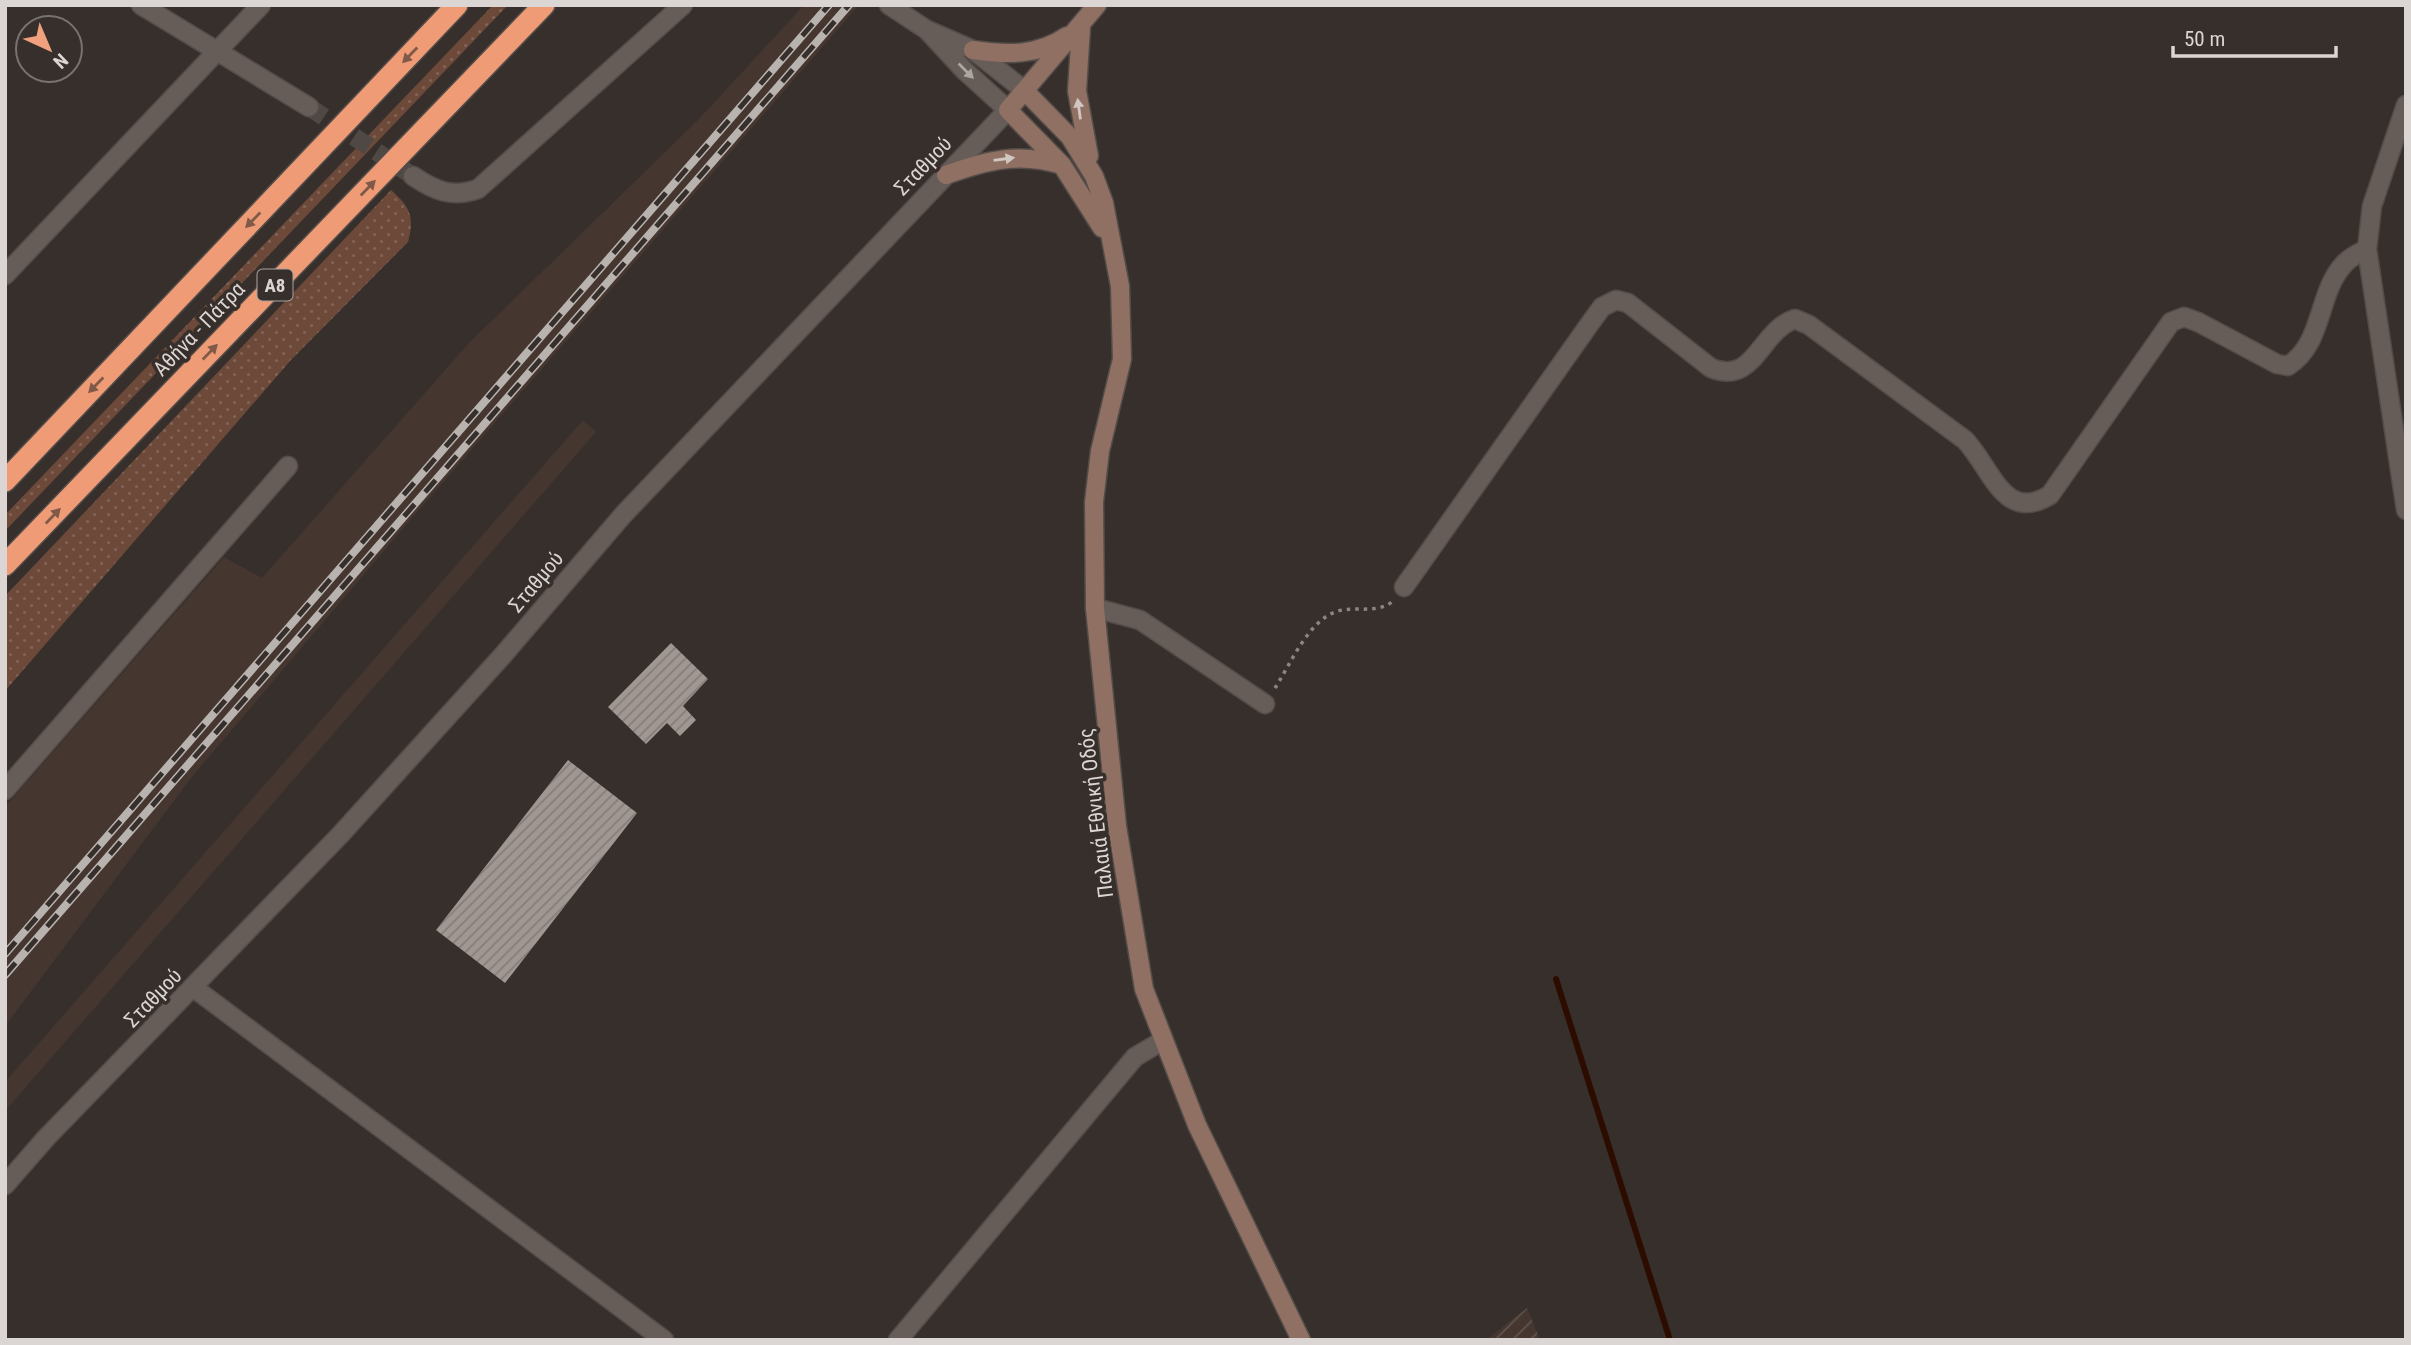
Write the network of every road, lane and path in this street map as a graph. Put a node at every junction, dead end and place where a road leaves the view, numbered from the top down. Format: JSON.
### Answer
{"nodes":[{"id":1,"x":141,"y":5,"type":"edge"},
{"id":2,"x":261,"y":5,"type":"edge"},
{"id":3,"x":457,"y":5,"type":"edge"},
{"id":4,"x":544,"y":5,"type":"edge"},
{"id":5,"x":683,"y":5,"type":"edge"},
{"id":6,"x":890,"y":5,"type":"edge"},
{"id":7,"x":1097,"y":5,"type":"edge"},
{"id":8,"x":1082,"y":26,"type":"junction"},
{"id":9,"x":927,"y":30,"type":"junction"},
{"id":10,"x":973,"y":50,"type":"junction"},
{"id":11,"x":218,"y":51,"type":"junction"},
{"id":12,"x":1026,"y":91,"type":"junction"},
{"id":13,"x":2406,"y":105,"type":"edge"},
{"id":14,"x":309,"y":107,"type":"tunnel mouth"},
{"id":15,"x":1009,"y":110,"type":"junction"},
{"id":16,"x":1062,"y":165,"type":"junction"},
{"id":17,"x":946,"y":175,"type":"junction"},
{"id":18,"x":413,"y":176,"type":"tunnel mouth"},
{"id":19,"x":1094,"y":176,"type":"junction"},
{"id":20,"x":2367,"y":249,"type":"junction"},
{"id":21,"x":1112,"y":250,"type":"junction"},
{"id":22,"x":5,"y":275,"type":"edge"},
{"id":23,"x":288,"y":466,"type":"dead end"},
{"id":24,"x":5,"y":481,"type":"edge"},
{"id":25,"x":2406,"y":510,"type":"edge"},
{"id":26,"x":5,"y":565,"type":"edge"},
{"id":27,"x":1404,"y":587,"type":"joint"},
{"id":28,"x":1095,"y":608,"type":"junction"},
{"id":29,"x":1265,"y":704,"type":"joint"},
{"id":30,"x":5,"y":790,"type":"edge"},
{"id":31,"x":194,"y":988,"type":"junction"},
{"id":32,"x":1161,"y":1041,"type":"junction"},
{"id":33,"x":5,"y":1185,"type":"edge"},
{"id":34,"x":664,"y":1340,"type":"edge"},
{"id":35,"x":898,"y":1340,"type":"edge"},
{"id":36,"x":1301,"y":1340,"type":"edge"}],
"edges":[{"from":1,"to":11,"type":"street"},
{"from":2,"to":11,"type":"street"},
{"from":3,"to":24,"type":"highway","name":"Αθήνα - Πάτρα","one_way":true},
{"from":26,"to":4,"type":"highway","name":"Αθήνα - Πάτρα","number":"Α8","one_way":true},
{"from":5,"to":18,"type":"street"},
{"from":6,"to":9,"type":"street"},
{"from":7,"to":8,"type":"main road","name":"Σταθμού"},
{"from":8,"to":10,"type":"main road"},
{"from":8,"to":12,"type":"main road","name":"Σταθμού"},
{"from":19,"to":8,"type":"main road","one_way":true},
{"from":9,"to":10,"type":"street"},
{"from":9,"to":15,"type":"street","one_way":true},
{"from":10,"to":12,"type":"street"},
{"from":11,"to":14,"type":"street"},
{"from":11,"to":22,"type":"street"},
{"from":12,"to":15,"type":"main road","name":"Σταθμού"},
{"from":12,"to":19,"type":"main road","name":"Παλαιά Εθνική Οδός"},
{"from":13,"to":20,"type":"street"},
{"from":15,"to":16,"type":"main road","name":"Παλαιά Εθνική Οδός"},
{"from":15,"to":17,"type":"street","name":"Σταθμού"},
{"from":17,"to":16,"type":"main road","one_way":true},
{"from":16,"to":21,"type":"main road","name":"Παλαιά Εθνική Οδός"},
{"from":17,"to":31,"type":"street","name":"Σταθμού"},
{"from":19,"to":21,"type":"main road","name":"Παλαιά Εθνική Οδός"},
{"from":20,"to":25,"type":"street"},
{"from":20,"to":27,"type":"street"},
{"from":21,"to":28,"type":"main road","name":"Παλαιά Εθνική Οδός"},
{"from":23,"to":30,"type":"street"},
{"from":27,"to":29,"type":"path"},
{"from":28,"to":29,"type":"street"},
{"from":28,"to":32,"type":"main road","name":"Παλαιά Εθνική Οδός"},
{"from":31,"to":33,"type":"street","name":"Σταθμού"},
{"from":31,"to":34,"type":"street"},
{"from":32,"to":35,"type":"street"},
{"from":32,"to":36,"type":"main road","name":"Παλαιά Εθνική Οδός"}]}
